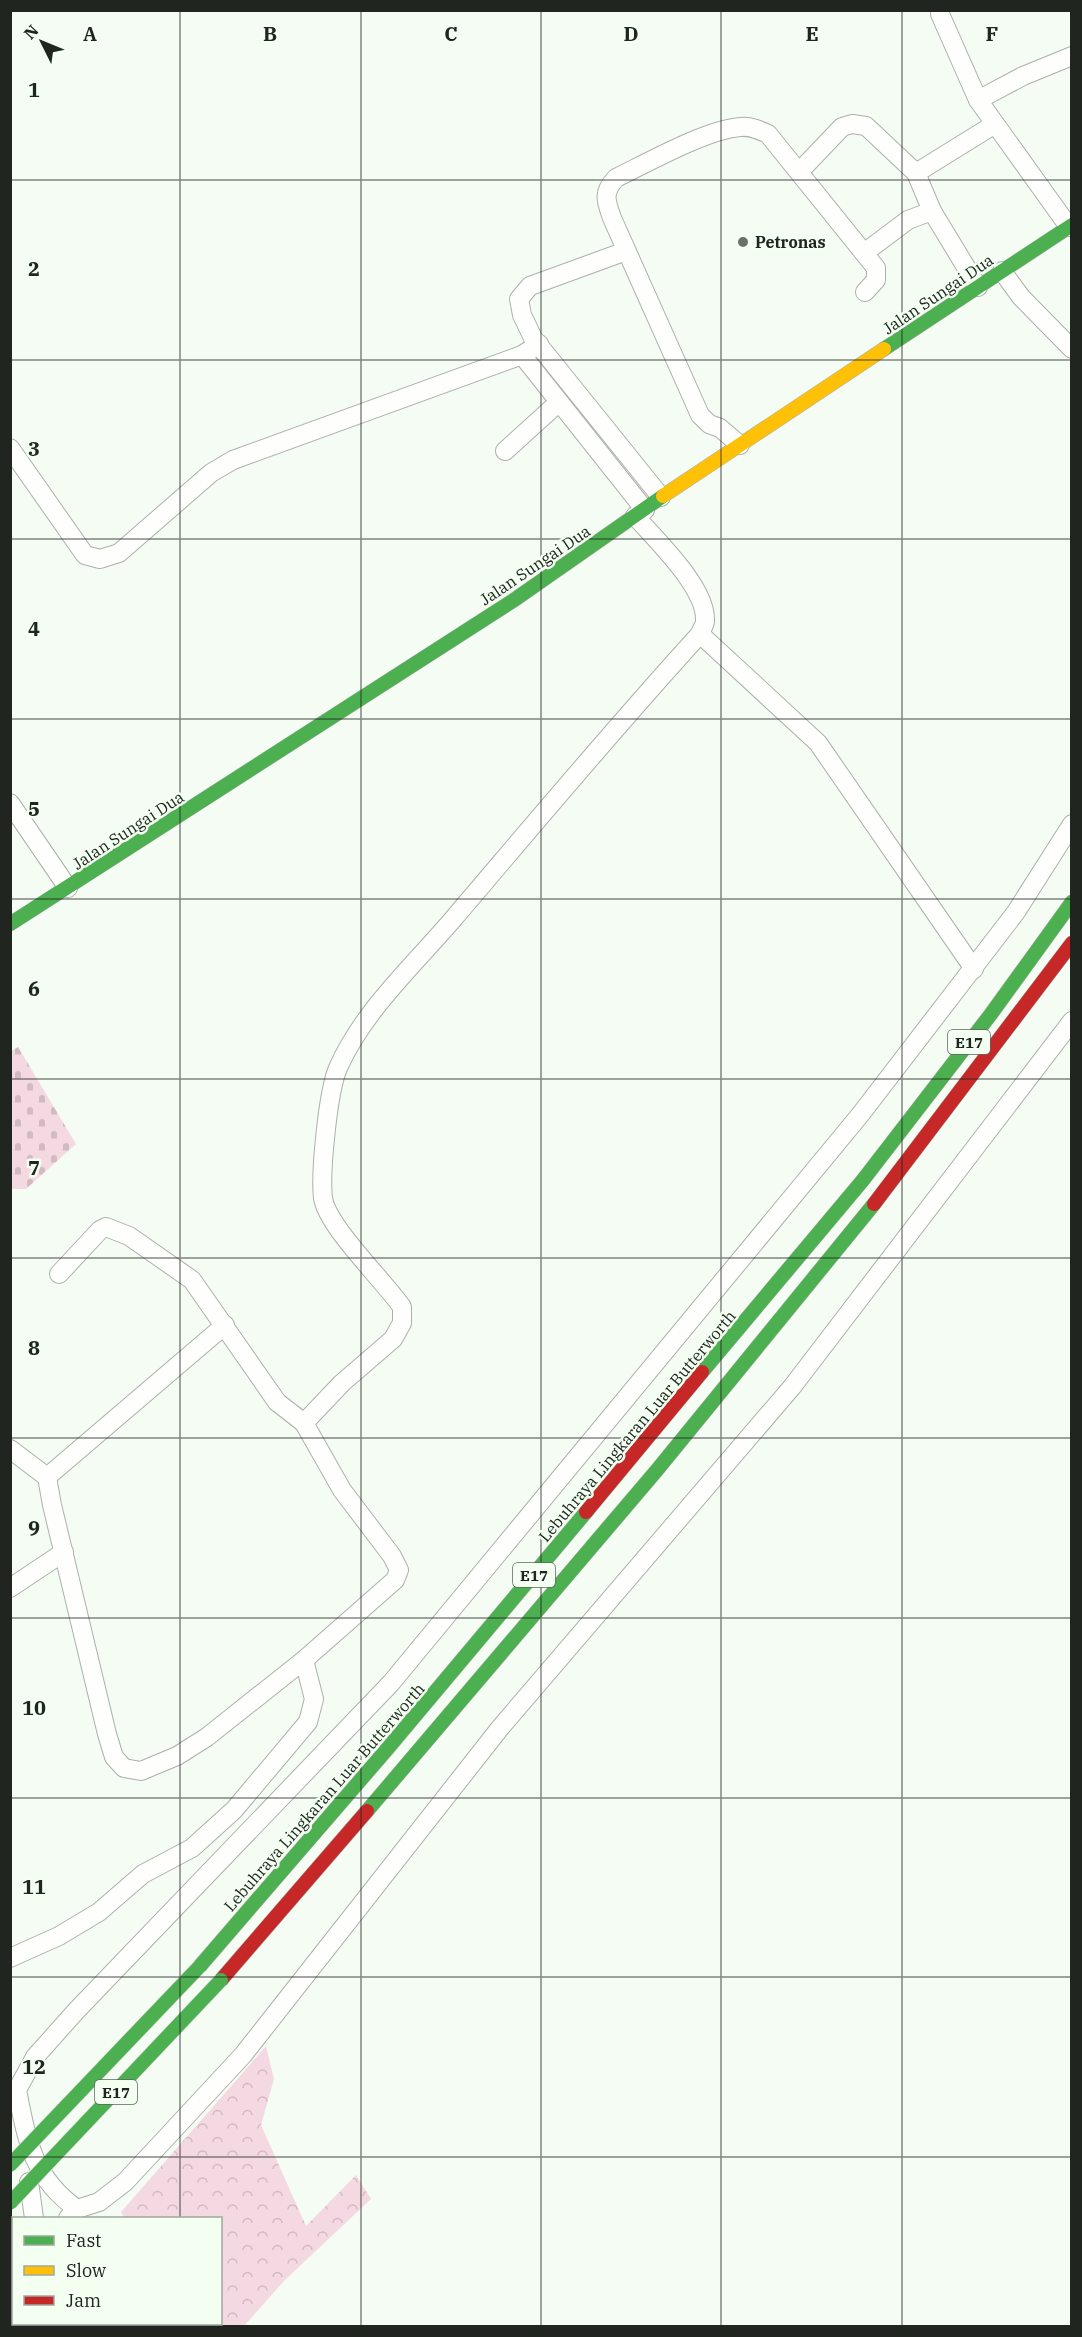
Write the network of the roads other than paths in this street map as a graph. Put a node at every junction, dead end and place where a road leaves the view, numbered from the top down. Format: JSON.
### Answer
{"nodes":[{"id":1,"x":940,"y":14,"type":"dead end"},
{"id":2,"x":1071,"y":56,"type":"edge"},
{"id":3,"x":978,"y":100,"type":"junction"},
{"id":4,"x":994,"y":124,"type":"junction"},
{"id":5,"x":800,"y":171,"type":"junction"},
{"id":6,"x":916,"y":174,"type":"junction"},
{"id":7,"x":932,"y":211,"type":"junction"},
{"id":8,"x":1070,"y":226,"type":"edge"},
{"id":9,"x":626,"y":251,"type":"junction"},
{"id":10,"x":864,"y":253,"type":"junction"},
{"id":11,"x":1002,"y":271,"type":"junction"},
{"id":12,"x":978,"y":287,"type":"junction"},
{"id":13,"x":865,"y":292,"type":"dead end"},
{"id":14,"x":538,"y":344,"type":"junction"},
{"id":15,"x":1071,"y":349,"type":"edge"},
{"id":16,"x":522,"y":355,"type":"junction"},
{"id":17,"x":559,"y":402,"type":"junction"},
{"id":18,"x":740,"y":445,"type":"junction"},
{"id":19,"x":10,"y":448,"type":"edge"},
{"id":20,"x":505,"y":451,"type":"dead end"},
{"id":21,"x":661,"y":497,"type":"junction"},
{"id":22,"x":640,"y":513,"type":"junction"},
{"id":23,"x":700,"y":634,"type":"junction"},
{"id":24,"x":10,"y":803,"type":"edge"},
{"id":25,"x":1071,"y":824,"type":"edge"},
{"id":26,"x":68,"y":888,"type":"junction"},
{"id":27,"x":1071,"y":902,"type":"edge"},
{"id":28,"x":10,"y":924,"type":"edge"},
{"id":29,"x":1071,"y":943,"type":"edge"},
{"id":30,"x":974,"y":969,"type":"junction"},
{"id":31,"x":1071,"y":1021,"type":"edge"},
{"id":32,"x":60,"y":1274,"type":"dead end"},
{"id":33,"x":225,"y":1325,"type":"junction"},
{"id":34,"x":304,"y":1423,"type":"junction"},
{"id":35,"x":10,"y":1449,"type":"edge"},
{"id":36,"x":47,"y":1478,"type":"junction"},
{"id":37,"x":64,"y":1552,"type":"junction"},
{"id":38,"x":10,"y":1588,"type":"edge"},
{"id":39,"x":304,"y":1660,"type":"junction"},
{"id":40,"x":10,"y":1958,"type":"edge"},
{"id":41,"x":14,"y":2091,"type":"edge"},
{"id":42,"x":33,"y":2159,"type":"junction"},
{"id":43,"x":10,"y":2165,"type":"edge"},
{"id":44,"x":10,"y":2203,"type":"edge"},
{"id":45,"x":72,"y":2214,"type":"edge"},
{"id":46,"x":34,"y":2217,"type":"edge"}],
"edges":[{"from":1,"to":3,"type":"street"},
{"from":2,"to":3,"type":"street"},
{"from":3,"to":4,"type":"street"},
{"from":4,"to":6,"type":"street"},
{"from":4,"to":8,"type":"street"},
{"from":5,"to":6,"type":"street"},
{"from":5,"to":9,"type":"street"},
{"from":5,"to":10,"type":"street"},
{"from":6,"to":7,"type":"street"},
{"from":7,"to":10,"type":"street"},
{"from":7,"to":12,"type":"street"},
{"from":8,"to":11,"type":"main road","name":"Jalan Sungai Dua"},
{"from":9,"to":14,"type":"street"},
{"from":9,"to":18,"type":"street"},
{"from":10,"to":13,"type":"street"},
{"from":11,"to":12,"type":"main road","name":"Jalan Sungai Dua"},
{"from":11,"to":15,"type":"street"},
{"from":12,"to":18,"type":"main road","name":"Jalan Sungai Dua"},
{"from":14,"to":16,"type":"street"},
{"from":14,"to":21,"type":"street"},
{"from":16,"to":17,"type":"street"},
{"from":16,"to":19,"type":"street"},
{"from":17,"to":20,"type":"street"},
{"from":17,"to":22,"type":"street"},
{"from":18,"to":21,"type":"main road","name":"Jalan Sungai Dua"},
{"from":21,"to":22,"type":"main road","name":"Jalan Sungai Dua"},
{"from":22,"to":23,"type":"street"},
{"from":22,"to":26,"type":"main road","name":"Jalan Sungai Dua"},
{"from":23,"to":30,"type":"street"},
{"from":23,"to":34,"type":"street"},
{"from":24,"to":26,"type":"street"},
{"from":25,"to":30,"type":"street"},
{"from":26,"to":28,"type":"main road","name":"Jalan Sungai Dua"},
{"from":27,"to":43,"type":"main road","name":"Lebuhraya Lingkaran Luar Butterworth","number":"E17","bridge":true},
{"from":29,"to":44,"type":"main road","number":"E17","bridge":true},
{"from":30,"to":41,"type":"street"},
{"from":31,"to":45,"type":"street"},
{"from":32,"to":33,"type":"street"},
{"from":33,"to":34,"type":"street"},
{"from":33,"to":36,"type":"street"},
{"from":34,"to":39,"type":"street"},
{"from":35,"to":36,"type":"street"},
{"from":36,"to":37,"type":"street"},
{"from":37,"to":38,"type":"street"},
{"from":37,"to":39,"type":"street"},
{"from":39,"to":40,"type":"street"},
{"from":41,"to":42,"type":"street"},
{"from":42,"to":45,"type":"street"},
{"from":42,"to":46,"type":"street"}]}
